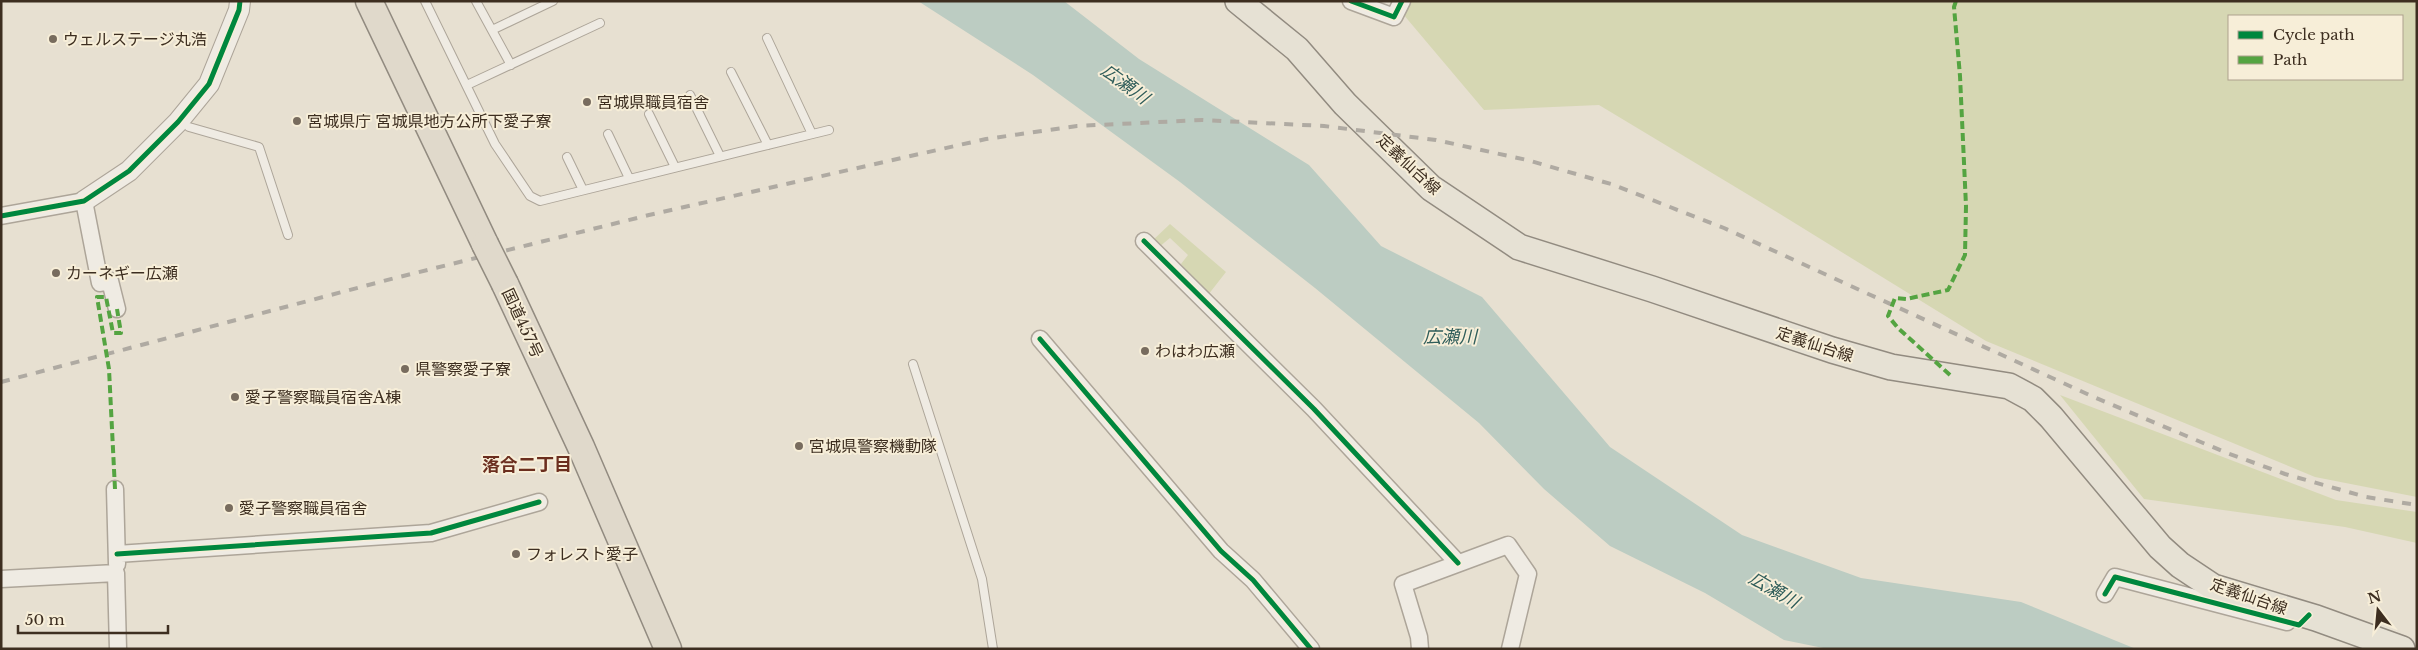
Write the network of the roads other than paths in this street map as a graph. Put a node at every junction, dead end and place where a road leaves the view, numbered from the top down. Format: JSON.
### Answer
{"nodes":[{"id":1,"x":240,"y":1,"type":"edge"},
{"id":2,"x":369,"y":1,"type":"edge"},
{"id":3,"x":425,"y":1,"type":"edge"},
{"id":4,"x":476,"y":1,"type":"edge"},
{"id":5,"x":553,"y":1,"type":"edge"},
{"id":6,"x":1238,"y":1,"type":"edge"},
{"id":7,"x":1351,"y":1,"type":"edge"},
{"id":8,"x":1402,"y":1,"type":"edge"},
{"id":9,"x":600,"y":23,"type":"dead end"},
{"id":10,"x":492,"y":30,"type":"junction"},
{"id":11,"x":767,"y":38,"type":"dead end"},
{"id":12,"x":511,"y":65,"type":"junction"},
{"id":13,"x":731,"y":72,"type":"dead end"},
{"id":14,"x":467,"y":85,"type":"junction"},
{"id":15,"x":690,"y":95,"type":"dead end"},
{"id":16,"x":649,"y":114,"type":"dead end"},
{"id":17,"x":183,"y":125,"type":"junction"},
{"id":18,"x":829,"y":130,"type":"dead end"},
{"id":19,"x":608,"y":134,"type":"dead end"},
{"id":20,"x":812,"y":134,"type":"junction"},
{"id":21,"x":768,"y":144,"type":"junction"},
{"id":22,"x":720,"y":156,"type":"junction"},
{"id":23,"x":567,"y":157,"type":"dead end"},
{"id":24,"x":675,"y":167,"type":"junction"},
{"id":25,"x":629,"y":178,"type":"junction"},
{"id":26,"x":582,"y":190,"type":"junction"},
{"id":27,"x":84,"y":201,"type":"junction"},
{"id":28,"x":1,"y":216,"type":"edge"},
{"id":29,"x":288,"y":234,"type":"dead end"},
{"id":30,"x":1144,"y":241,"type":"dead end"},
{"id":31,"x":117,"y":309,"type":"dead end"},
{"id":32,"x":1040,"y":339,"type":"dead end"},
{"id":33,"x":913,"y":364,"type":"dead end"},
{"id":34,"x":115,"y":489,"type":"dead end"},
{"id":35,"x":539,"y":502,"type":"dead end"},
{"id":36,"x":117,"y":554,"type":"junction"},
{"id":37,"x":1458,"y":563,"type":"junction"},
{"id":38,"x":116,"y":573,"type":"junction"},
{"id":39,"x":1,"y":579,"type":"edge"},
{"id":40,"x":2105,"y":594,"type":"dead end"},
{"id":41,"x":2309,"y":615,"type":"junction"},
{"id":42,"x":118,"y":649,"type":"edge"},
{"id":43,"x":668,"y":649,"type":"edge"},
{"id":44,"x":994,"y":649,"type":"edge"},
{"id":45,"x":1312,"y":649,"type":"edge"},
{"id":46,"x":1420,"y":649,"type":"edge"},
{"id":47,"x":1510,"y":649,"type":"edge"},
{"id":48,"x":2402,"y":649,"type":"edge"}],
"edges":[{"from":1,"to":17,"type":"street"},
{"from":2,"to":43,"type":"highway","name":"国道457号","bridge":true},
{"from":3,"to":14,"type":"lane"},
{"from":4,"to":10,"type":"lane"},
{"from":5,"to":10,"type":"lane"},
{"from":6,"to":41,"type":"main road","name":"定義仙台線"},
{"from":7,"to":8,"type":"street"},
{"from":9,"to":12,"type":"lane"},
{"from":10,"to":12,"type":"lane"},
{"from":11,"to":20,"type":"lane"},
{"from":12,"to":14,"type":"lane"},
{"from":13,"to":21,"type":"lane"},
{"from":14,"to":26,"type":"lane"},
{"from":15,"to":22,"type":"lane"},
{"from":16,"to":24,"type":"lane"},
{"from":17,"to":27,"type":"street"},
{"from":17,"to":29,"type":"lane"},
{"from":18,"to":20,"type":"lane"},
{"from":19,"to":25,"type":"lane"},
{"from":20,"to":21,"type":"lane"},
{"from":21,"to":22,"type":"lane"},
{"from":22,"to":24,"type":"lane"},
{"from":23,"to":26,"type":"lane"},
{"from":24,"to":25,"type":"lane"},
{"from":25,"to":26,"type":"lane"},
{"from":27,"to":28,"type":"street"},
{"from":27,"to":31,"type":"street"},
{"from":30,"to":37,"type":"street"},
{"from":32,"to":45,"type":"street"},
{"from":33,"to":44,"type":"lane"},
{"from":34,"to":36,"type":"street"},
{"from":35,"to":36,"type":"street"},
{"from":36,"to":38,"type":"street"},
{"from":37,"to":46,"type":"street"},
{"from":37,"to":47,"type":"street"},
{"from":38,"to":39,"type":"street"},
{"from":38,"to":42,"type":"street"},
{"from":40,"to":41,"type":"street"},
{"from":41,"to":48,"type":"main road","name":"定義仙台線"}]}
